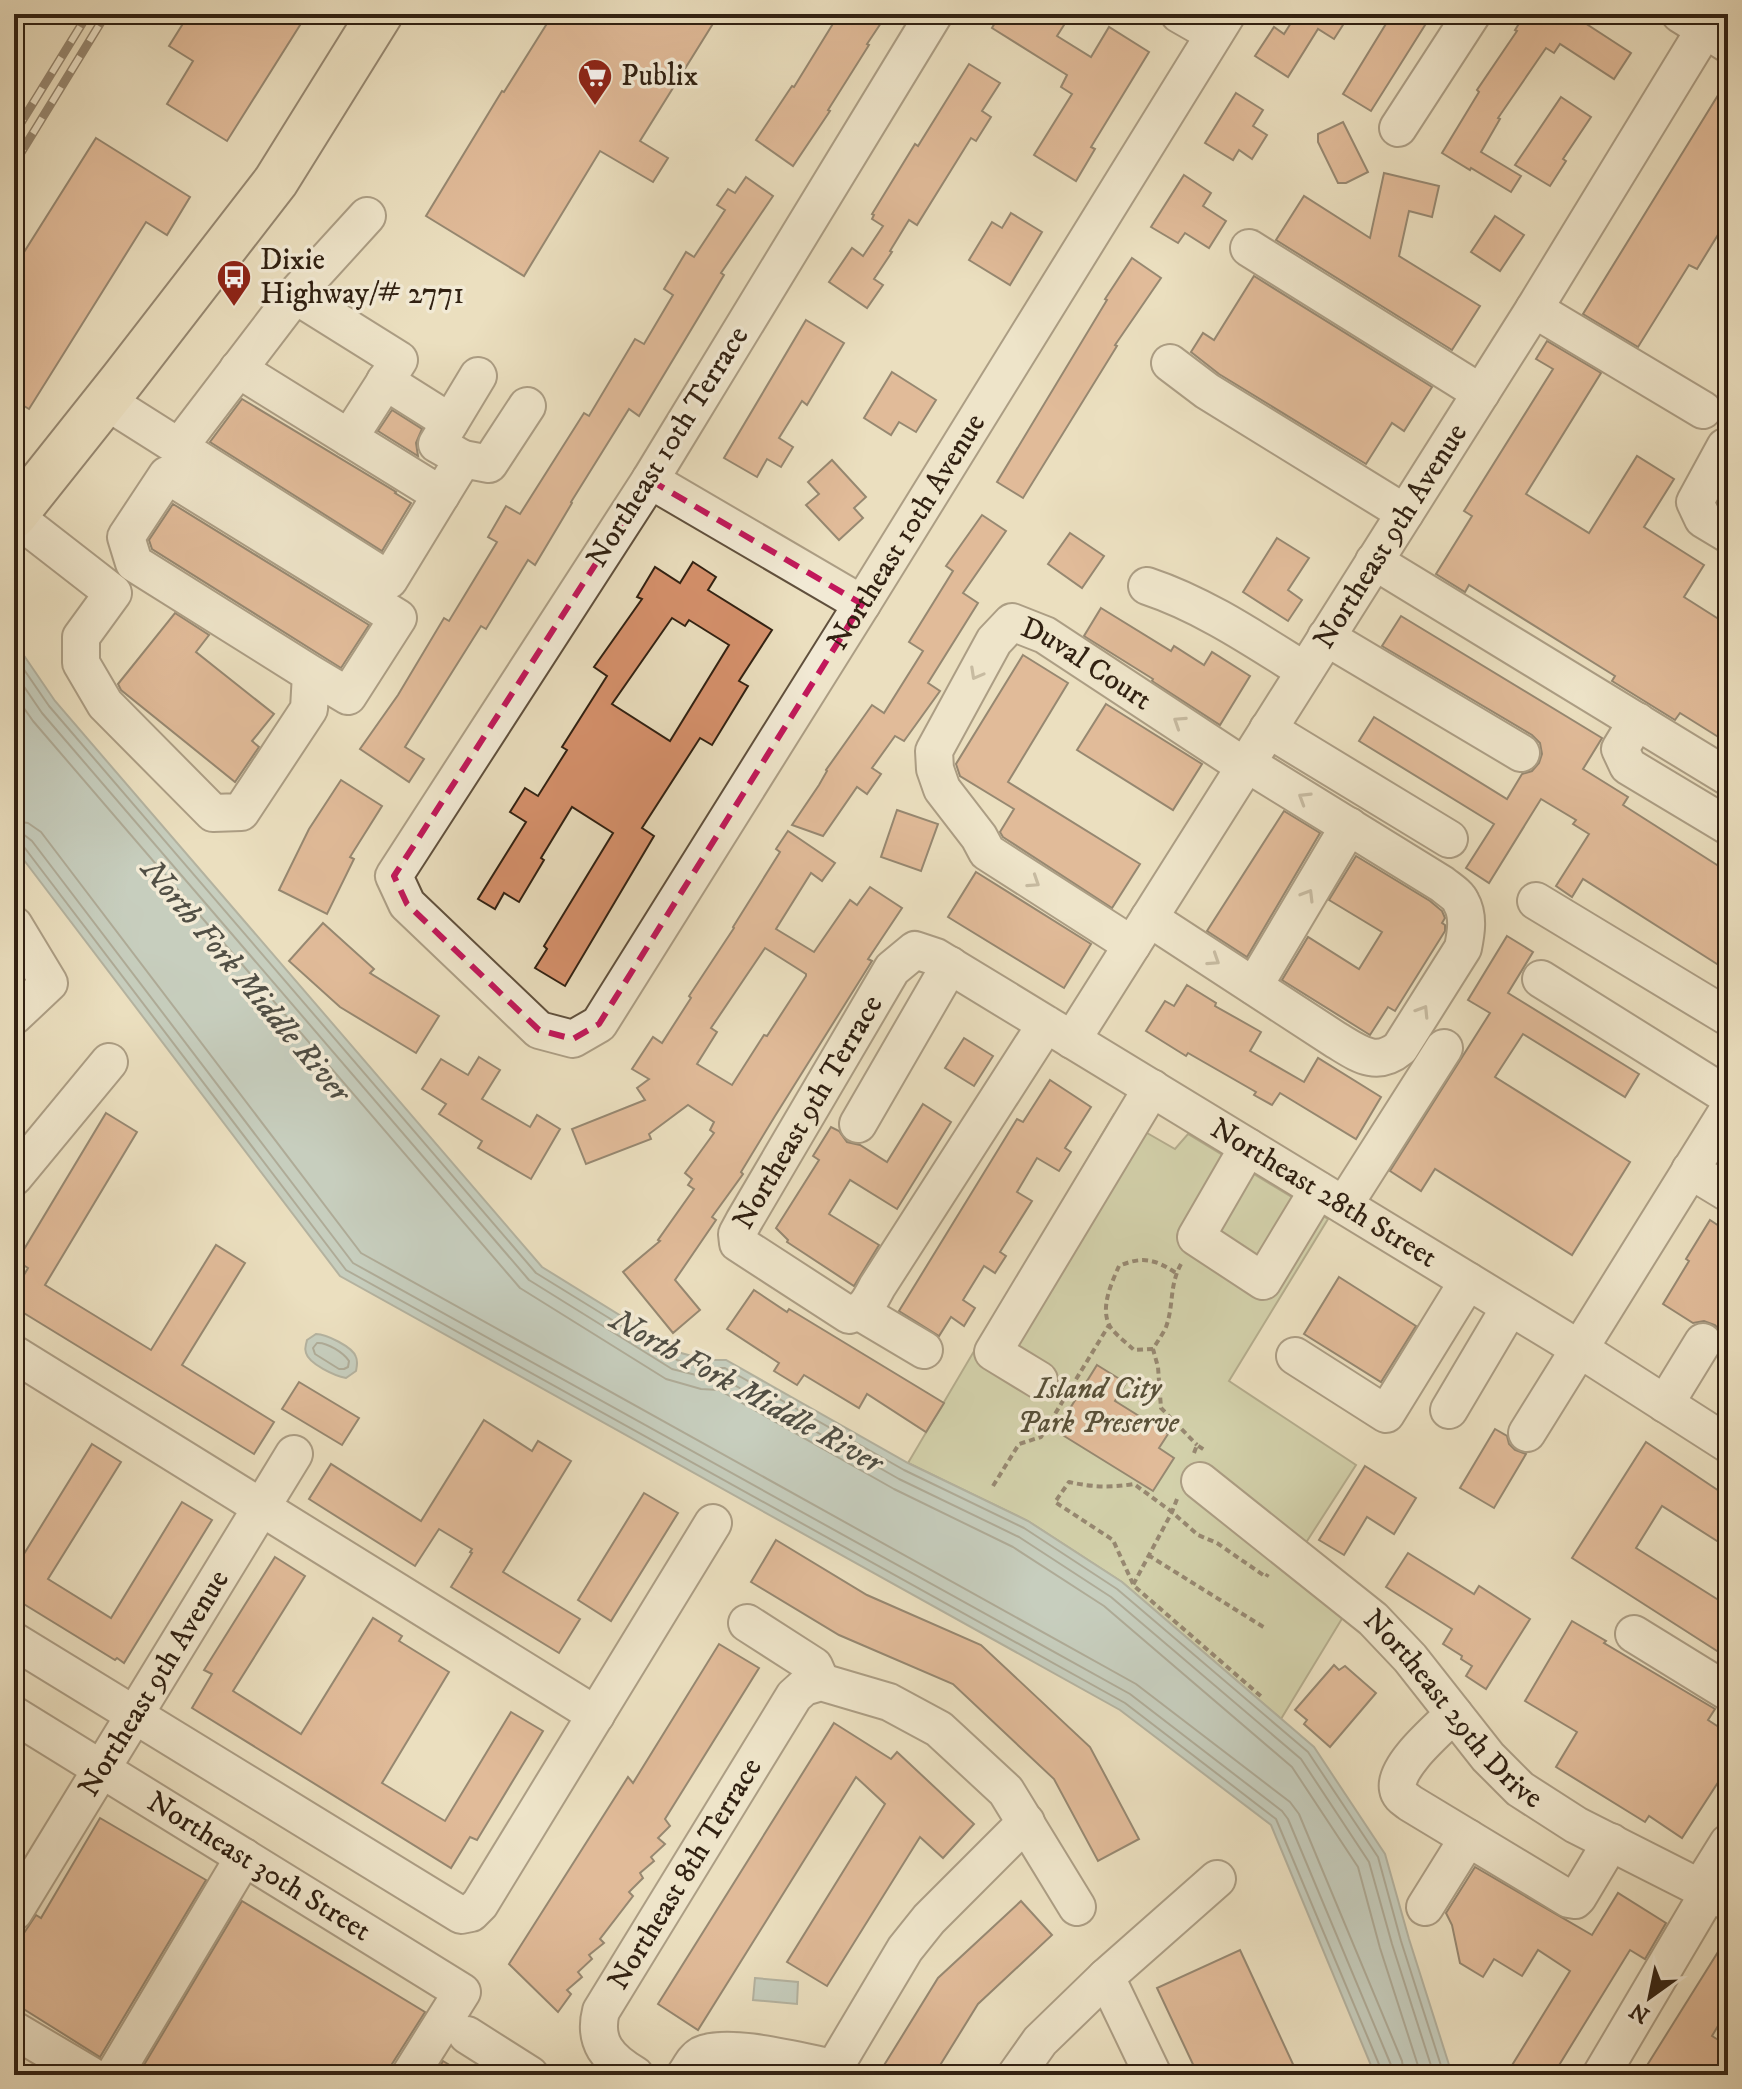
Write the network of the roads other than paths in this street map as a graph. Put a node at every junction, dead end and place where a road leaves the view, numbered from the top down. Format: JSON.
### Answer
{"nodes":[{"id":1,"x":380,"y":14,"type":"edge"},
{"id":2,"x":934,"y":14,"type":"edge"},
{"id":3,"x":1179,"y":14,"type":"edge"},
{"id":4,"x":1472,"y":14,"type":"edge"},
{"id":5,"x":1220,"y":24,"type":"edge"},
{"id":6,"x":1704,"y":29,"type":"edge"},
{"id":7,"x":1398,"y":128,"type":"dead end"},
{"id":8,"x":367,"y":216,"type":"dead end"},
{"id":9,"x":1249,"y":248,"type":"dead end"},
{"id":10,"x":295,"y":295,"type":"junction"},
{"id":11,"x":1534,"y":309,"type":"junction"},
{"id":12,"x":1170,"y":363,"type":"dead end"},
{"id":13,"x":238,"y":369,"type":"junction"},
{"id":14,"x":478,"y":376,"type":"dead end"},
{"id":15,"x":385,"y":381,"type":"junction"},
{"id":16,"x":1481,"y":393,"type":"junction"},
{"id":17,"x":106,"y":401,"type":"junction"},
{"id":18,"x":527,"y":406,"type":"dead end"},
{"id":19,"x":1703,"y":410,"type":"dead end"},
{"id":20,"x":450,"y":422,"type":"junction"},
{"id":21,"x":349,"y":438,"type":"junction"},
{"id":22,"x":1728,"y":446,"type":"edge"},
{"id":23,"x":179,"y":447,"type":"junction"},
{"id":24,"x":463,"y":459,"type":"junction"},
{"id":25,"x":650,"y":480,"type":"junction"},
{"id":26,"x":441,"y":495,"type":"junction"},
{"id":27,"x":1405,"y":513,"type":"junction"},
{"id":28,"x":14,"y":516,"type":"edge"},
{"id":29,"x":1728,"y":534,"type":"edge"},
{"id":30,"x":1374,"y":561,"type":"junction"},
{"id":31,"x":1147,"y":586,"type":"dead end"},
{"id":32,"x":862,"y":604,"type":"junction"},
{"id":33,"x":1326,"y":637,"type":"junction"},
{"id":34,"x":1305,"y":671,"type":"junction"},
{"id":35,"x":311,"y":674,"type":"junction"},
{"id":36,"x":1637,"y":721,"type":"junction"},
{"id":37,"x":1268,"y":729,"type":"junction"},
{"id":38,"x":1521,"y":753,"type":"dead end"},
{"id":39,"x":1245,"y":764,"type":"junction"},
{"id":40,"x":1728,"y":777,"type":"edge"},
{"id":41,"x":1349,"y":826,"type":"junction"},
{"id":42,"x":1728,"y":826,"type":"edge"},
{"id":43,"x":1449,"y":839,"type":"dead end"},
{"id":44,"x":1536,"y":901,"type":"dead end"},
{"id":45,"x":14,"y":925,"type":"edge"},
{"id":46,"x":1140,"y":931,"type":"junction"},
{"id":47,"x":915,"y":950,"type":"joint"},
{"id":48,"x":950,"y":965,"type":"junction"},
{"id":49,"x":1541,"y":979,"type":"dead end"},
{"id":50,"x":1254,"y":986,"type":"junction"},
{"id":51,"x":14,"y":1016,"type":"edge"},
{"id":52,"x":1728,"y":1017,"type":"edge"},
{"id":53,"x":1059,"y":1032,"type":"junction"},
{"id":54,"x":573,"y":1039,"type":"joint"},
{"id":55,"x":1444,"y":1048,"type":"dead end"},
{"id":56,"x":109,"y":1062,"type":"dead end"},
{"id":57,"x":1152,"y":1088,"type":"junction"},
{"id":58,"x":1728,"y":1096,"type":"edge"},
{"id":59,"x":1728,"y":1110,"type":"edge"},
{"id":60,"x":858,"y":1124,"type":"dead end"},
{"id":61,"x":1248,"y":1147,"type":"junction"},
{"id":62,"x":1709,"y":1155,"type":"edge"},
{"id":63,"x":14,"y":1177,"type":"edge"},
{"id":64,"x":1728,"y":1193,"type":"edge"},
{"id":65,"x":1331,"y":1197,"type":"junction"},
{"id":66,"x":1468,"y":1281,"type":"junction"},
{"id":67,"x":1510,"y":1307,"type":"junction"},
{"id":68,"x":860,"y":1312,"type":"junction"},
{"id":69,"x":1703,"y":1342,"type":"dead end"},
{"id":70,"x":1578,"y":1348,"type":"junction"},
{"id":71,"x":924,"y":1350,"type":"dead end"},
{"id":72,"x":14,"y":1354,"type":"edge"},
{"id":73,"x":1295,"y":1356,"type":"dead end"},
{"id":74,"x":1039,"y":1380,"type":"dead end"},
{"id":75,"x":1665,"y":1404,"type":"junction"},
{"id":76,"x":1449,"y":1410,"type":"dead end"},
{"id":77,"x":1527,"y":1433,"type":"dead end"},
{"id":78,"x":1726,"y":1439,"type":"edge"},
{"id":79,"x":294,"y":1454,"type":"dead end"},
{"id":80,"x":1200,"y":1481,"type":"dead end"},
{"id":81,"x":261,"y":1508,"type":"junction"},
{"id":82,"x":713,"y":1523,"type":"dead end"},
{"id":83,"x":747,"y":1623,"type":"dead end"},
{"id":84,"x":1634,"y":1634,"type":"dead end"},
{"id":85,"x":14,"y":1641,"type":"edge"},
{"id":86,"x":821,"y":1682,"type":"junction"},
{"id":87,"x":1728,"y":1692,"type":"edge"},
{"id":88,"x":1454,"y":1714,"type":"junction"},
{"id":89,"x":14,"y":1715,"type":"edge"},
{"id":90,"x":134,"y":1715,"type":"junction"},
{"id":91,"x":596,"y":1715,"type":"junction"},
{"id":92,"x":101,"y":1769,"type":"junction"},
{"id":93,"x":1026,"y":1822,"type":"junction"},
{"id":94,"x":1468,"y":1838,"type":"junction"},
{"id":95,"x":1611,"y":1842,"type":"junction"},
{"id":96,"x":1728,"y":1843,"type":"edge"},
{"id":97,"x":244,"y":1857,"type":"junction"},
{"id":98,"x":1217,"y":1879,"type":"dead end"},
{"id":99,"x":1712,"y":1894,"type":"edge"},
{"id":100,"x":1077,"y":1907,"type":"dead end"},
{"id":101,"x":1425,"y":1907,"type":"dead end"},
{"id":102,"x":14,"y":1912,"type":"edge"},
{"id":103,"x":1106,"y":1977,"type":"junction"},
{"id":104,"x":14,"y":2030,"type":"edge"},
{"id":105,"x":467,"y":2035,"type":"dead end"},
{"id":106,"x":691,"y":2066,"type":"edge"},
{"id":107,"x":832,"y":2072,"type":"edge"},
{"id":108,"x":90,"y":2075,"type":"edge"},
{"id":109,"x":114,"y":2075,"type":"edge"},
{"id":110,"x":410,"y":2075,"type":"edge"},
{"id":111,"x":530,"y":2075,"type":"edge"},
{"id":112,"x":635,"y":2075,"type":"edge"},
{"id":113,"x":1016,"y":2075,"type":"edge"},
{"id":114,"x":1153,"y":2075,"type":"edge"},
{"id":115,"x":1601,"y":2075,"type":"edge"}],
"edges":[{"from":1,"to":17,"type":"main road"},
{"from":2,"to":25,"type":"street","name":"Northeast 10th Terrace"},
{"from":3,"to":5,"type":"street"},
{"from":4,"to":7,"type":"street"},
{"from":5,"to":32,"type":"street","name":"Northeast 10th Avenue"},
{"from":6,"to":11,"type":"street","name":"Northeast 9th Avenue"},
{"from":8,"to":10,"type":"street"},
{"from":9,"to":16,"type":"street"},
{"from":10,"to":13,"type":"street"},
{"from":10,"to":15,"type":"street"},
{"from":11,"to":16,"type":"street","name":"Northeast 9th Avenue"},
{"from":11,"to":19,"type":"street"},
{"from":12,"to":27,"type":"street"},
{"from":13,"to":21,"type":"street"},
{"from":13,"to":23,"type":"street"},
{"from":14,"to":20,"type":"street"},
{"from":15,"to":20,"type":"street"},
{"from":15,"to":21,"type":"street"},
{"from":16,"to":27,"type":"street","name":"Northeast 9th Avenue"},
{"from":17,"to":23,"type":"street"},
{"from":17,"to":28,"type":"main road"},
{"from":18,"to":24,"type":"street"},
{"from":20,"to":24,"type":"street"},
{"from":21,"to":26,"type":"street"},
{"from":22,"to":29,"type":"street"},
{"from":23,"to":26,"type":"street"},
{"from":24,"to":26,"type":"street"},
{"from":25,"to":32,"type":"street"},
{"from":25,"to":54,"type":"street","name":"Northeast 10th Terrace"},
{"from":27,"to":30,"type":"street","name":"Northeast 9th Avenue"},
{"from":28,"to":35,"type":"street"},
{"from":30,"to":33,"type":"street","name":"Northeast 9th Avenue"},
{"from":30,"to":36,"type":"street"},
{"from":31,"to":34,"type":"street"},
{"from":32,"to":54,"type":"street","name":"Northeast 10th Avenue"},
{"from":33,"to":34,"type":"street","name":"Northeast 9th Avenue"},
{"from":33,"to":38,"type":"street"},
{"from":34,"to":37,"type":"street","name":"Northeast 9th Avenue"},
{"from":35,"to":35,"type":"street"},
{"from":36,"to":40,"type":"street"},
{"from":36,"to":42,"type":"street"},
{"from":37,"to":39,"type":"street","name":"Northeast 9th Avenue"},
{"from":37,"to":43,"type":"street"},
{"from":41,"to":39,"type":"street","one_way":true},
{"from":39,"to":46,"type":"street","name":"Northeast 9th Avenue"},
{"from":39,"to":46,"type":"street","name":"Duval Court","one_way":true},
{"from":50,"to":41,"type":"street","one_way":true},
{"from":50,"to":41,"type":"street","one_way":true},
{"from":44,"to":52,"type":"street"},
{"from":45,"to":51,"type":"street"},
{"from":46,"to":50,"type":"street","one_way":true},
{"from":46,"to":53,"type":"street","name":"Northeast 9th Avenue"},
{"from":47,"to":48,"type":"street","name":"Northeast 28th Street"},
{"from":47,"to":68,"type":"street","name":"Northeast 9th Terrace"},
{"from":48,"to":53,"type":"street","name":"Northeast 28th Street"},
{"from":48,"to":60,"type":"street"},
{"from":49,"to":58,"type":"street"},
{"from":53,"to":57,"type":"street","name":"Northeast 28th Street"},
{"from":53,"to":68,"type":"street"},
{"from":55,"to":65,"type":"street"},
{"from":56,"to":63,"type":"street"},
{"from":57,"to":61,"type":"street","name":"Northeast 28th Street"},
{"from":57,"to":74,"type":"street"},
{"from":59,"to":62,"type":"street"},
{"from":61,"to":65,"type":"street","name":"Northeast 28th Street"},
{"from":61,"to":65,"type":"street"},
{"from":62,"to":64,"type":"street"},
{"from":62,"to":70,"type":"street"},
{"from":65,"to":66,"type":"street","name":"Northeast 28th Street"},
{"from":66,"to":67,"type":"street","name":"Northeast 28th Street"},
{"from":66,"to":73,"type":"street"},
{"from":67,"to":70,"type":"street","name":"Northeast 28th Street"},
{"from":67,"to":76,"type":"street"},
{"from":68,"to":71,"type":"street","name":"Northeast 9th Terrace"},
{"from":69,"to":75,"type":"street"},
{"from":70,"to":75,"type":"street","name":"Northeast 28th Street"},
{"from":70,"to":77,"type":"street"},
{"from":72,"to":81,"type":"street"},
{"from":75,"to":78,"type":"street","name":"Northeast 28th Street"},
{"from":79,"to":81,"type":"street","name":"Northeast 9th Avenue"},
{"from":80,"to":88,"type":"street","name":"Northeast 29th Drive"},
{"from":81,"to":90,"type":"street","name":"Northeast 9th Avenue"},
{"from":81,"to":91,"type":"street"},
{"from":82,"to":91,"type":"street"},
{"from":83,"to":86,"type":"street"},
{"from":84,"to":87,"type":"street"},
{"from":85,"to":90,"type":"street"},
{"from":86,"to":93,"type":"street"},
{"from":86,"to":112,"type":"street","name":"Northeast 8th Terrace"},
{"from":88,"to":94,"type":"street"},
{"from":88,"to":95,"type":"street","name":"Northeast 29th Drive"},
{"from":89,"to":92,"type":"street","name":"Northeast 30th Street"},
{"from":90,"to":91,"type":"street"},
{"from":90,"to":92,"type":"street","name":"Northeast 9th Avenue"},
{"from":92,"to":97,"type":"street","name":"Northeast 30th Street"},
{"from":92,"to":102,"type":"street","name":"Northeast 9th Avenue"},
{"from":93,"to":100,"type":"street"},
{"from":93,"to":107,"type":"street"},
{"from":94,"to":95,"type":"street"},
{"from":94,"to":101,"type":"street"},
{"from":95,"to":99,"type":"street","name":"Northeast 29th Drive"},
{"from":96,"to":99,"type":"street"},
{"from":97,"to":109,"type":"street"},
{"from":97,"to":110,"type":"street","name":"Northeast 30th Street"},
{"from":98,"to":103,"type":"street"},
{"from":99,"to":115,"type":"street"},
{"from":103,"to":113,"type":"street"},
{"from":103,"to":114,"type":"street"},
{"from":104,"to":108,"type":"street"},
{"from":105,"to":111,"type":"street"},
{"from":106,"to":107,"type":"street"}]}
